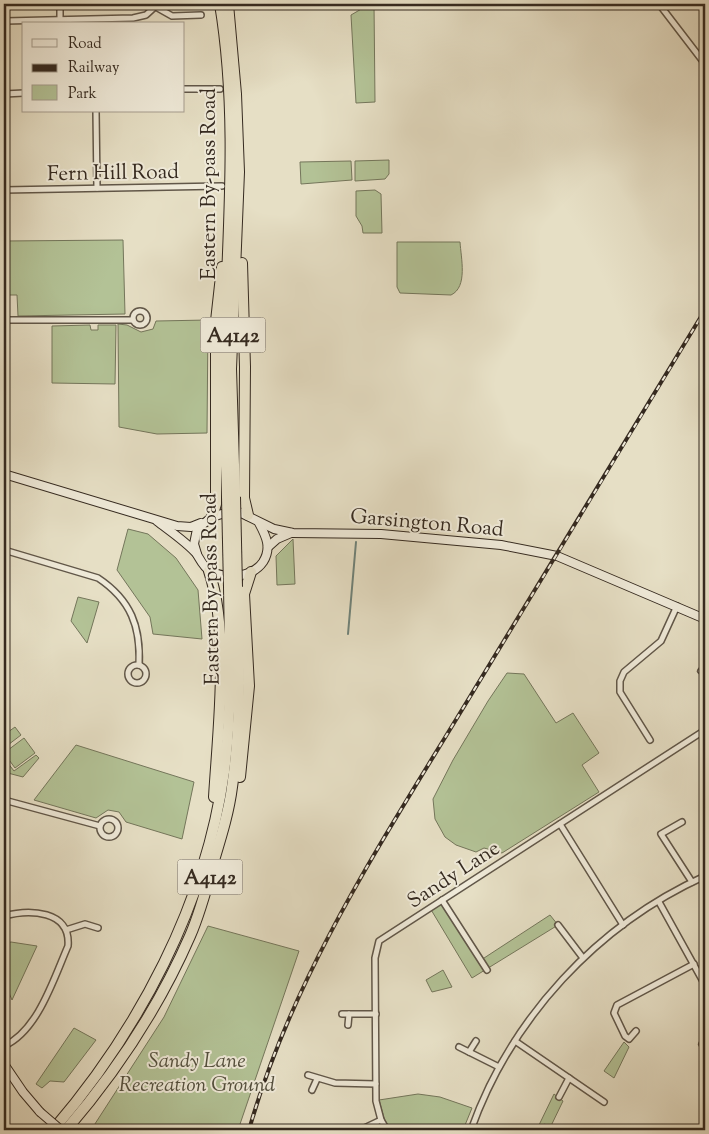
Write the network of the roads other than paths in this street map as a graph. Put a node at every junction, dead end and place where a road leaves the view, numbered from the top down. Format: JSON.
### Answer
{"nodes":[{"id":1,"x":4,"y":4,"type":"edge"},
{"id":2,"x":60,"y":4,"type":"edge"},
{"id":3,"x":220,"y":4,"type":"edge"},
{"id":4,"x":228,"y":4,"type":"edge"},
{"id":5,"x":659,"y":4,"type":"edge"},
{"id":6,"x":157,"y":6,"type":"edge"},
{"id":7,"x":201,"y":15,"type":"dead end"},
{"id":8,"x":60,"y":20,"type":"junction"},
{"id":9,"x":4,"y":22,"type":"edge"},
{"id":10,"x":705,"y":64,"type":"edge"},
{"id":11,"x":220,"y":89,"type":"dead end"},
{"id":12,"x":185,"y":90,"type":"edge"},
{"id":13,"x":22,"y":93,"type":"edge"},
{"id":14,"x":4,"y":94,"type":"edge"},
{"id":15,"x":96,"y":112,"type":"edge"},
{"id":16,"x":239,"y":172,"type":"junction"},
{"id":17,"x":222,"y":186,"type":"dead end"},
{"id":18,"x":97,"y":188,"type":"junction"},
{"id":19,"x":4,"y":190,"type":"edge"},
{"id":20,"x":229,"y":241,"type":"junction"},
{"id":21,"x":4,"y":320,"type":"edge"},
{"id":22,"x":133,"y":320,"type":"dead end"},
{"id":23,"x":4,"y":474,"type":"edge"},
{"id":24,"x":231,"y":497,"type":"junction"},
{"id":25,"x":248,"y":515,"type":"junction"},
{"id":26,"x":152,"y":517,"type":"junction"},
{"id":27,"x":208,"y":520,"type":"junction"},
{"id":28,"x":259,"y":523,"type":"junction"},
{"id":29,"x":292,"y":533,"type":"junction"},
{"id":30,"x":268,"y":547,"type":"junction"},
{"id":31,"x":4,"y":550,"type":"edge"},
{"id":32,"x":196,"y":554,"type":"junction"},
{"id":33,"x":209,"y":571,"type":"junction"},
{"id":34,"x":251,"y":572,"type":"junction"},
{"id":35,"x":233,"y":587,"type":"junction"},
{"id":36,"x":680,"y":607,"type":"junction"},
{"id":37,"x":705,"y":618,"type":"edge"},
{"id":38,"x":139,"y":665,"type":"dead end"},
{"id":39,"x":705,"y":730,"type":"edge"},
{"id":40,"x":650,"y":740,"type":"dead end"},
{"id":41,"x":4,"y":800,"type":"edge"},
{"id":42,"x":216,"y":813,"type":"junction"},
{"id":43,"x":227,"y":817,"type":"junction"},
{"id":44,"x":682,"y":822,"type":"dead end"},
{"id":45,"x":560,"y":824,"type":"junction"},
{"id":46,"x":100,"y":826,"type":"dead end"},
{"id":47,"x":705,"y":876,"type":"edge"},
{"id":48,"x":692,"y":882,"type":"junction"},
{"id":49,"x":442,"y":900,"type":"junction"},
{"id":50,"x":659,"y":902,"type":"junction"},
{"id":51,"x":4,"y":916,"type":"edge"},
{"id":52,"x":558,"y":925,"type":"dead end"},
{"id":53,"x":623,"y":925,"type":"junction"},
{"id":54,"x":98,"y":928,"type":"dead end"},
{"id":55,"x":66,"y":930,"type":"junction"},
{"id":56,"x":583,"y":958,"type":"junction"},
{"id":57,"x":694,"y":964,"type":"junction"},
{"id":58,"x":487,"y":970,"type":"dead end"},
{"id":59,"x":705,"y":985,"type":"edge"},
{"id":60,"x":342,"y":1014,"type":"dead end"},
{"id":61,"x":349,"y":1014,"type":"junction"},
{"id":62,"x":376,"y":1014,"type":"junction"},
{"id":63,"x":348,"y":1025,"type":"dead end"},
{"id":64,"x":636,"y":1031,"type":"dead end"},
{"id":65,"x":705,"y":1038,"type":"edge"},
{"id":66,"x":476,"y":1040,"type":"dead end"},
{"id":67,"x":515,"y":1041,"type":"junction"},
{"id":68,"x":702,"y":1044,"type":"dead end"},
{"id":69,"x":4,"y":1046,"type":"edge"},
{"id":70,"x":459,"y":1047,"type":"dead end"},
{"id":71,"x":469,"y":1052,"type":"junction"},
{"id":72,"x":4,"y":1064,"type":"edge"},
{"id":73,"x":498,"y":1067,"type":"junction"},
{"id":74,"x":308,"y":1075,"type":"dead end"},
{"id":75,"x":569,"y":1078,"type":"junction"},
{"id":76,"x":317,"y":1079,"type":"junction"},
{"id":77,"x":376,"y":1084,"type":"junction"},
{"id":78,"x":312,"y":1090,"type":"dead end"},
{"id":79,"x":559,"y":1097,"type":"dead end"},
{"id":80,"x":604,"y":1102,"type":"dead end"},
{"id":81,"x":381,"y":1120,"type":"junction"},
{"id":82,"x":54,"y":1130,"type":"edge"},
{"id":83,"x":61,"y":1130,"type":"edge"},
{"id":84,"x":66,"y":1130,"type":"edge"},
{"id":85,"x":360,"y":1130,"type":"edge"},
{"id":86,"x":387,"y":1130,"type":"edge"},
{"id":87,"x":470,"y":1130,"type":"edge"}],
"edges":[{"from":1,"to":9,"type":"street"},
{"from":2,"to":8,"type":"street"},
{"from":3,"to":20,"type":"highway","name":"Eastern By-pass Road","number":"A4142"},
{"from":4,"to":16,"type":"highway","name":"Eastern By-pass Road","number":"A4142"},
{"from":5,"to":10,"type":"street"},
{"from":6,"to":7,"type":"street"},
{"from":6,"to":8,"type":"street"},
{"from":8,"to":9,"type":"street"},
{"from":11,"to":12,"type":"street"},
{"from":13,"to":14,"type":"street"},
{"from":15,"to":18,"type":"street"},
{"from":16,"to":24,"type":"highway","name":"Eastern By-pass Road","number":"A4142"},
{"from":16,"to":25,"type":"highway"},
{"from":17,"to":18,"type":"street","name":"Fern Hill Road"},
{"from":18,"to":19,"type":"street","name":"Fern Hill Road"},
{"from":20,"to":24,"type":"highway","name":"Eastern By-pass Road","number":"A4142"},
{"from":20,"to":27,"type":"highway"},
{"from":21,"to":22,"type":"street"},
{"from":23,"to":26,"type":"main road"},
{"from":24,"to":35,"type":"highway","name":"Eastern By-pass Road","number":"A4142","bridge":true},
{"from":25,"to":27,"type":"main road"},
{"from":25,"to":28,"type":"main road"},
{"from":26,"to":27,"type":"main road"},
{"from":26,"to":32,"type":"main road"},
{"from":27,"to":32,"type":"main road"},
{"from":28,"to":29,"type":"main road"},
{"from":28,"to":30,"type":"main road"},
{"from":29,"to":30,"type":"main road"},
{"from":29,"to":36,"type":"main road","name":"Garsington Road"},
{"from":30,"to":34,"type":"main road"},
{"from":31,"to":38,"type":"street"},
{"from":32,"to":33,"type":"main road"},
{"from":33,"to":34,"type":"main road"},
{"from":33,"to":42,"type":"highway"},
{"from":34,"to":43,"type":"highway"},
{"from":35,"to":42,"type":"highway","name":"Eastern By-pass Road","number":"A4142"},
{"from":35,"to":43,"type":"highway","name":"Eastern By-pass Road","number":"A4142"},
{"from":36,"to":37,"type":"main road","name":"Garsington Road"},
{"from":36,"to":40,"type":"street"},
{"from":39,"to":45,"type":"street","name":"Sandy Lane"},
{"from":41,"to":46,"type":"street"},
{"from":42,"to":82,"type":"highway","name":"Eastern By-pass Road","number":"A4142"},
{"from":43,"to":84,"type":"highway","name":"Eastern By-pass Road","number":"A4142"},
{"from":44,"to":48,"type":"street"},
{"from":45,"to":49,"type":"street","name":"Sandy Lane"},
{"from":45,"to":53,"type":"street"},
{"from":47,"to":48,"type":"street"},
{"from":48,"to":50,"type":"street"},
{"from":49,"to":58,"type":"street"},
{"from":49,"to":62,"type":"street","name":"Sandy Lane"},
{"from":50,"to":53,"type":"street"},
{"from":50,"to":57,"type":"street"},
{"from":51,"to":55,"type":"street"},
{"from":52,"to":56,"type":"street"},
{"from":53,"to":56,"type":"street"},
{"from":54,"to":55,"type":"street"},
{"from":55,"to":69,"type":"street"},
{"from":56,"to":67,"type":"street"},
{"from":57,"to":59,"type":"street"},
{"from":57,"to":64,"type":"street"},
{"from":60,"to":61,"type":"street"},
{"from":61,"to":62,"type":"street"},
{"from":61,"to":63,"type":"street"},
{"from":62,"to":77,"type":"street","name":"Sandy Lane"},
{"from":65,"to":68,"type":"street"},
{"from":66,"to":71,"type":"street"},
{"from":67,"to":73,"type":"street"},
{"from":67,"to":75,"type":"street"},
{"from":70,"to":71,"type":"street"},
{"from":71,"to":73,"type":"street"},
{"from":72,"to":83,"type":"main road","bridge":true},
{"from":73,"to":87,"type":"street"},
{"from":74,"to":76,"type":"street"},
{"from":75,"to":79,"type":"street"},
{"from":75,"to":80,"type":"street"},
{"from":76,"to":77,"type":"street"},
{"from":76,"to":78,"type":"street"},
{"from":77,"to":81,"type":"street","name":"Sandy Lane"},
{"from":81,"to":85,"type":"street"},
{"from":81,"to":86,"type":"street","name":"Sandy Lane"}]}
